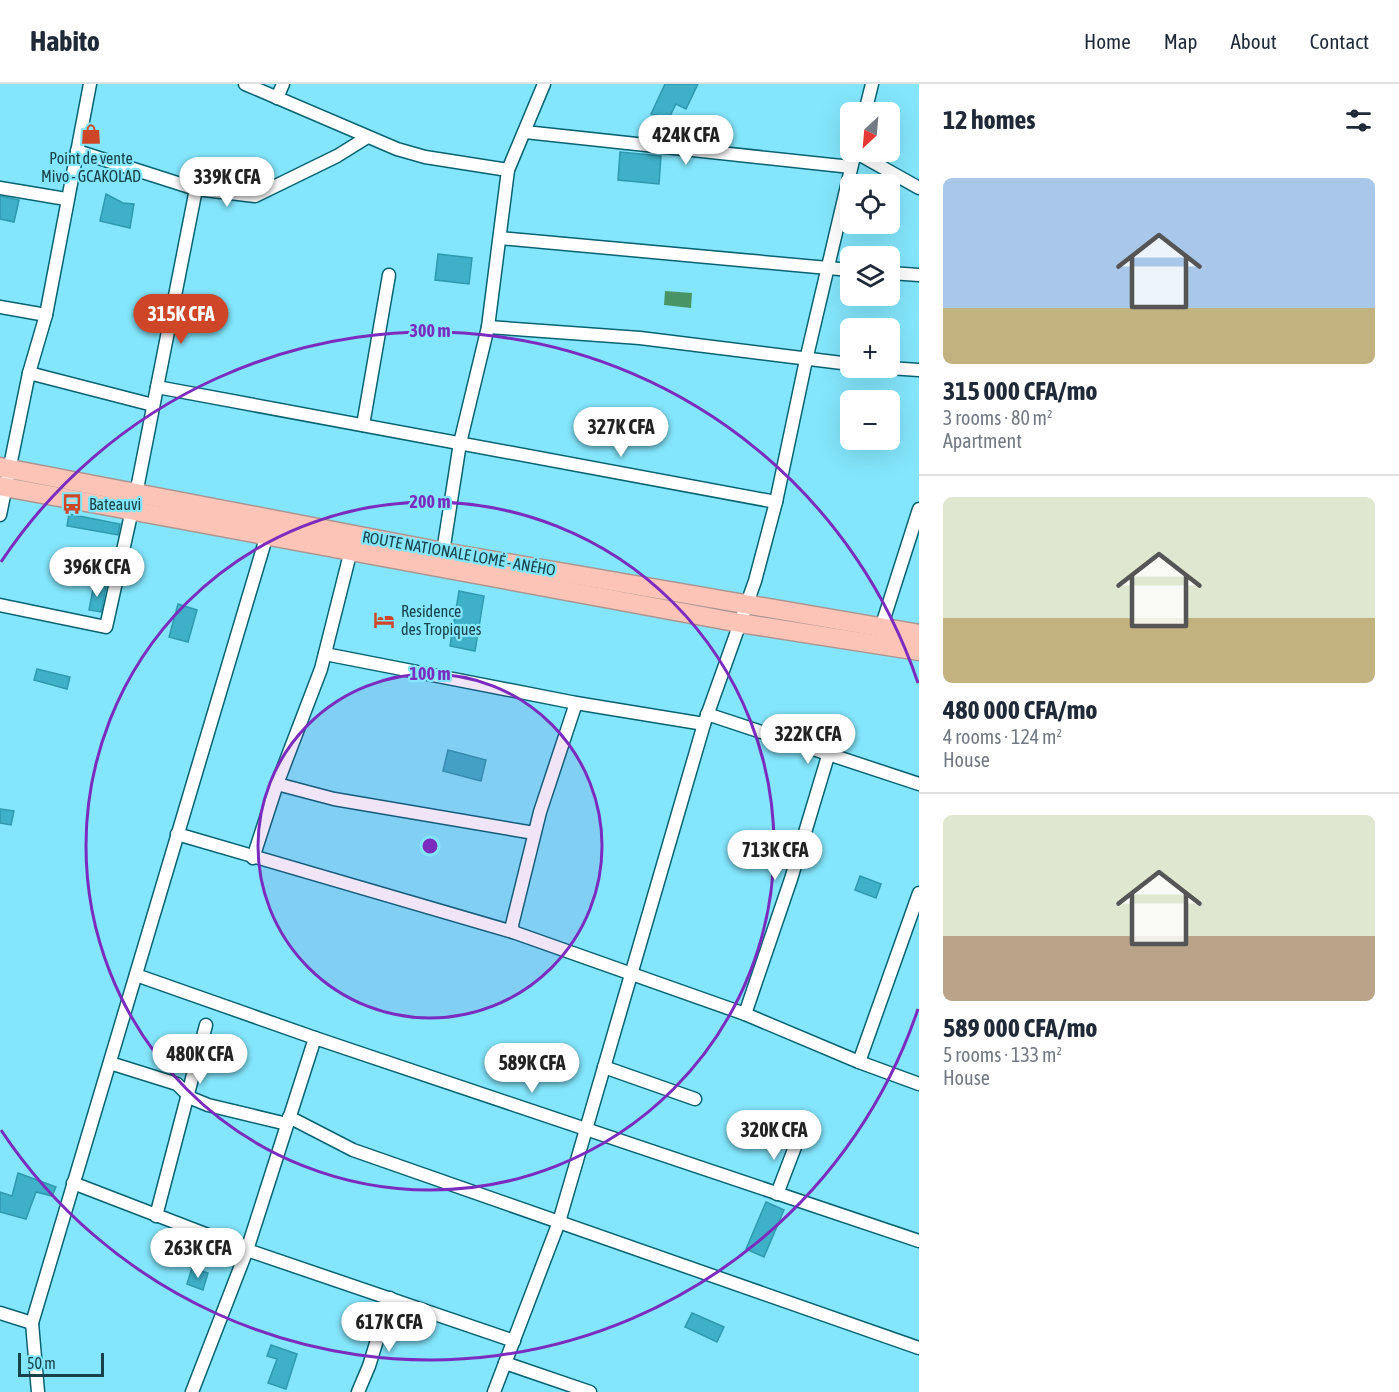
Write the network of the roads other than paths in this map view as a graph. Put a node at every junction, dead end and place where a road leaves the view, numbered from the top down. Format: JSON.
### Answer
{"nodes":[{"id":1,"x":90,"y":84,"type":"edge"},
{"id":2,"x":244,"y":84,"type":"edge"},
{"id":3,"x":284,"y":84,"type":"edge"},
{"id":4,"x":544,"y":84,"type":"edge"},
{"id":5,"x":872,"y":84,"type":"edge"},
{"id":6,"x":277,"y":98,"type":"junction"},
{"id":7,"x":868,"y":102,"type":"edge"},
{"id":8,"x":525,"y":132,"type":"junction"},
{"id":9,"x":366,"y":138,"type":"junction"},
{"id":10,"x":77,"y":151,"type":"junction"},
{"id":11,"x":852,"y":162,"type":"edge"},
{"id":12,"x":873,"y":162,"type":"edge"},
{"id":13,"x":851,"y":167,"type":"junction"},
{"id":14,"x":508,"y":171,"type":"junction"},
{"id":15,"x":0,"y":188,"type":"edge"},
{"id":16,"x":919,"y":188,"type":"edge"},
{"id":17,"x":196,"y":189,"type":"junction"},
{"id":18,"x":66,"y":199,"type":"junction"},
{"id":19,"x":500,"y":238,"type":"junction"},
{"id":20,"x":827,"y":269,"type":"junction"},
{"id":21,"x":840,"y":270,"type":"edge"},
{"id":22,"x":900,"y":274,"type":"edge"},
{"id":23,"x":389,"y":275,"type":"dead end"},
{"id":24,"x":919,"y":275,"type":"edge"},
{"id":25,"x":0,"y":307,"type":"edge"},
{"id":26,"x":46,"y":315,"type":"junction"},
{"id":27,"x":488,"y":327,"type":"junction"},
{"id":28,"x":806,"y":360,"type":"junction"},
{"id":29,"x":840,"y":363,"type":"edge"},
{"id":30,"x":900,"y":369,"type":"edge"},
{"id":31,"x":919,"y":370,"type":"edge"},
{"id":32,"x":29,"y":373,"type":"junction"},
{"id":33,"x":157,"y":387,"type":"junction"},
{"id":34,"x":153,"y":405,"type":"junction"},
{"id":35,"x":363,"y":424,"type":"junction"},
{"id":36,"x":460,"y":443,"type":"junction"},
{"id":37,"x":4,"y":467,"type":"edge"},
{"id":38,"x":3,"y":486,"type":"edge"},
{"id":39,"x":134,"y":502,"type":"junction"},
{"id":40,"x":776,"y":502,"type":"junction"},
{"id":41,"x":919,"y":508,"type":"edge"},
{"id":42,"x":0,"y":515,"type":"edge"},
{"id":43,"x":269,"y":526,"type":"junction"},
{"id":44,"x":351,"y":550,"type":"junction"},
{"id":45,"x":443,"y":552,"type":"junction"},
{"id":46,"x":0,"y":605,"type":"edge"},
{"id":47,"x":745,"y":605,"type":"junction"},
{"id":48,"x":740,"y":623,"type":"junction"},
{"id":49,"x":881,"y":628,"type":"junction"},
{"id":50,"x":919,"y":634,"type":"edge"},
{"id":51,"x":919,"y":651,"type":"edge"},
{"id":52,"x":325,"y":654,"type":"junction"},
{"id":53,"x":576,"y":703,"type":"junction"},
{"id":54,"x":706,"y":719,"type":"junction"},
{"id":55,"x":828,"y":756,"type":"junction"},
{"id":56,"x":277,"y":784,"type":"junction"},
{"id":57,"x":919,"y":784,"type":"edge"},
{"id":58,"x":534,"y":833,"type":"junction"},
{"id":59,"x":177,"y":834,"type":"junction"},
{"id":60,"x":254,"y":858,"type":"junction"},
{"id":61,"x":919,"y":893,"type":"edge"},
{"id":62,"x":513,"y":932,"type":"junction"},
{"id":63,"x":631,"y":974,"type":"junction"},
{"id":64,"x":136,"y":975,"type":"junction"},
{"id":65,"x":745,"y":1014,"type":"junction"},
{"id":66,"x":206,"y":1025,"type":"dead end"},
{"id":67,"x":315,"y":1038,"type":"junction"},
{"id":68,"x":859,"y":1062,"type":"junction"},
{"id":69,"x":110,"y":1063,"type":"junction"},
{"id":70,"x":604,"y":1066,"type":"junction"},
{"id":71,"x":919,"y":1084,"type":"edge"},
{"id":72,"x":187,"y":1093,"type":"junction"},
{"id":73,"x":695,"y":1099,"type":"dead end"},
{"id":74,"x":288,"y":1121,"type":"junction"},
{"id":75,"x":587,"y":1128,"type":"junction"},
{"id":76,"x":798,"y":1139,"type":"dead end"},
{"id":77,"x":73,"y":1183,"type":"junction"},
{"id":78,"x":777,"y":1194,"type":"junction"},
{"id":79,"x":156,"y":1216,"type":"junction"},
{"id":80,"x":559,"y":1222,"type":"junction"},
{"id":81,"x":919,"y":1241,"type":"edge"},
{"id":82,"x":247,"y":1250,"type":"junction"},
{"id":83,"x":390,"y":1298,"type":"junction"},
{"id":84,"x":0,"y":1313,"type":"edge"},
{"id":85,"x":32,"y":1323,"type":"junction"},
{"id":86,"x":514,"y":1341,"type":"junction"},
{"id":87,"x":919,"y":1348,"type":"edge"},
{"id":88,"x":505,"y":1363,"type":"junction"},
{"id":89,"x":38,"y":1392,"type":"edge"},
{"id":90,"x":192,"y":1392,"type":"edge"},
{"id":91,"x":358,"y":1392,"type":"edge"},
{"id":92,"x":494,"y":1392,"type":"edge"},
{"id":93,"x":590,"y":1392,"type":"edge"}],
"edges":[{"from":1,"to":10,"type":"street"},
{"from":2,"to":6,"type":"street"},
{"from":3,"to":6,"type":"street"},
{"from":4,"to":8,"type":"street"},
{"from":5,"to":7,"type":"street"},
{"from":6,"to":9,"type":"street"},
{"from":8,"to":13,"type":"street"},
{"from":8,"to":14,"type":"street"},
{"from":9,"to":14,"type":"street"},
{"from":9,"to":17,"type":"street"},
{"from":10,"to":17,"type":"street"},
{"from":10,"to":18,"type":"street"},
{"from":11,"to":13,"type":"street"},
{"from":12,"to":16,"type":"street"},
{"from":13,"to":20,"type":"street"},
{"from":14,"to":19,"type":"street"},
{"from":15,"to":18,"type":"street"},
{"from":17,"to":33,"type":"street"},
{"from":18,"to":26,"type":"street"},
{"from":19,"to":20,"type":"street"},
{"from":19,"to":27,"type":"street"},
{"from":20,"to":21,"type":"street"},
{"from":20,"to":28,"type":"street"},
{"from":22,"to":24,"type":"street"},
{"from":23,"to":35,"type":"street"},
{"from":25,"to":26,"type":"street"},
{"from":26,"to":32,"type":"street"},
{"from":27,"to":28,"type":"street"},
{"from":27,"to":36,"type":"street"},
{"from":28,"to":29,"type":"street"},
{"from":28,"to":40,"type":"street"},
{"from":30,"to":31,"type":"street"},
{"from":32,"to":34,"type":"street"},
{"from":32,"to":37,"type":"street"},
{"from":33,"to":34,"type":"street"},
{"from":33,"to":35,"type":"street"},
{"from":34,"to":39,"type":"street"},
{"from":35,"to":36,"type":"street"},
{"from":36,"to":40,"type":"street"},
{"from":36,"to":45,"type":"street"},
{"from":37,"to":38,"type":"street"},
{"from":37,"to":39,"type":"highway","name":"ROUTE NATIONALE LOMÉ - ANÉHO"},
{"from":38,"to":39,"type":"highway","name":"ROUTE NATIONALE LOMÉ - ANÉHO"},
{"from":38,"to":42,"type":"street"},
{"from":39,"to":43,"type":"highway","name":"ROUTE NATIONALE LOMÉ - ANÉHO"},
{"from":39,"to":46,"type":"street"},
{"from":40,"to":47,"type":"street"},
{"from":41,"to":49,"type":"street"},
{"from":43,"to":44,"type":"highway","name":"ROUTE NATIONALE LOMÉ - ANÉHO"},
{"from":43,"to":45,"type":"highway","name":"ROUTE NATIONALE LOMÉ - ANÉHO"},
{"from":43,"to":59,"type":"street"},
{"from":44,"to":48,"type":"highway","name":"ROUTE NATIONALE LOMÉ - ANÉHO"},
{"from":44,"to":52,"type":"street"},
{"from":45,"to":47,"type":"highway","name":"ROUTE NATIONALE LOMÉ - ANÉHO"},
{"from":47,"to":48,"type":"street"},
{"from":47,"to":49,"type":"highway","name":"ROUTE NATIONALE LOMÉ - ANÉHO"},
{"from":48,"to":51,"type":"highway","name":"ROUTE NATIONALE LOMÉ - ANÉHO"},
{"from":48,"to":54,"type":"street"},
{"from":49,"to":50,"type":"highway","name":"ROUTE NATIONALE LOMÉ - ANÉHO"},
{"from":52,"to":53,"type":"street"},
{"from":52,"to":56,"type":"street"},
{"from":53,"to":54,"type":"street"},
{"from":53,"to":58,"type":"street"},
{"from":54,"to":55,"type":"street"},
{"from":54,"to":63,"type":"street"},
{"from":55,"to":57,"type":"street"},
{"from":55,"to":65,"type":"street"},
{"from":56,"to":58,"type":"street"},
{"from":56,"to":60,"type":"street"},
{"from":58,"to":62,"type":"street"},
{"from":59,"to":60,"type":"street"},
{"from":59,"to":64,"type":"street"},
{"from":60,"to":62,"type":"street"},
{"from":61,"to":68,"type":"street"},
{"from":62,"to":63,"type":"street"},
{"from":63,"to":65,"type":"street"},
{"from":63,"to":70,"type":"street"},
{"from":64,"to":67,"type":"street"},
{"from":64,"to":69,"type":"street"},
{"from":65,"to":68,"type":"street"},
{"from":66,"to":72,"type":"street"},
{"from":67,"to":74,"type":"street"},
{"from":67,"to":75,"type":"street"},
{"from":68,"to":71,"type":"street"},
{"from":69,"to":72,"type":"street"},
{"from":69,"to":77,"type":"street"},
{"from":70,"to":73,"type":"street"},
{"from":70,"to":75,"type":"street"},
{"from":72,"to":74,"type":"street"},
{"from":72,"to":79,"type":"street"},
{"from":74,"to":80,"type":"street"},
{"from":74,"to":82,"type":"street"},
{"from":75,"to":78,"type":"street"},
{"from":75,"to":80,"type":"street"},
{"from":76,"to":78,"type":"street"},
{"from":77,"to":79,"type":"street"},
{"from":77,"to":85,"type":"street"},
{"from":78,"to":81,"type":"street"},
{"from":79,"to":82,"type":"street"},
{"from":80,"to":86,"type":"street"},
{"from":80,"to":87,"type":"street"},
{"from":82,"to":83,"type":"street"},
{"from":82,"to":90,"type":"street"},
{"from":83,"to":86,"type":"street"},
{"from":83,"to":91,"type":"street"},
{"from":84,"to":85,"type":"street"},
{"from":85,"to":89,"type":"street"},
{"from":86,"to":88,"type":"street"},
{"from":88,"to":92,"type":"street"},
{"from":88,"to":93,"type":"street"}]}
